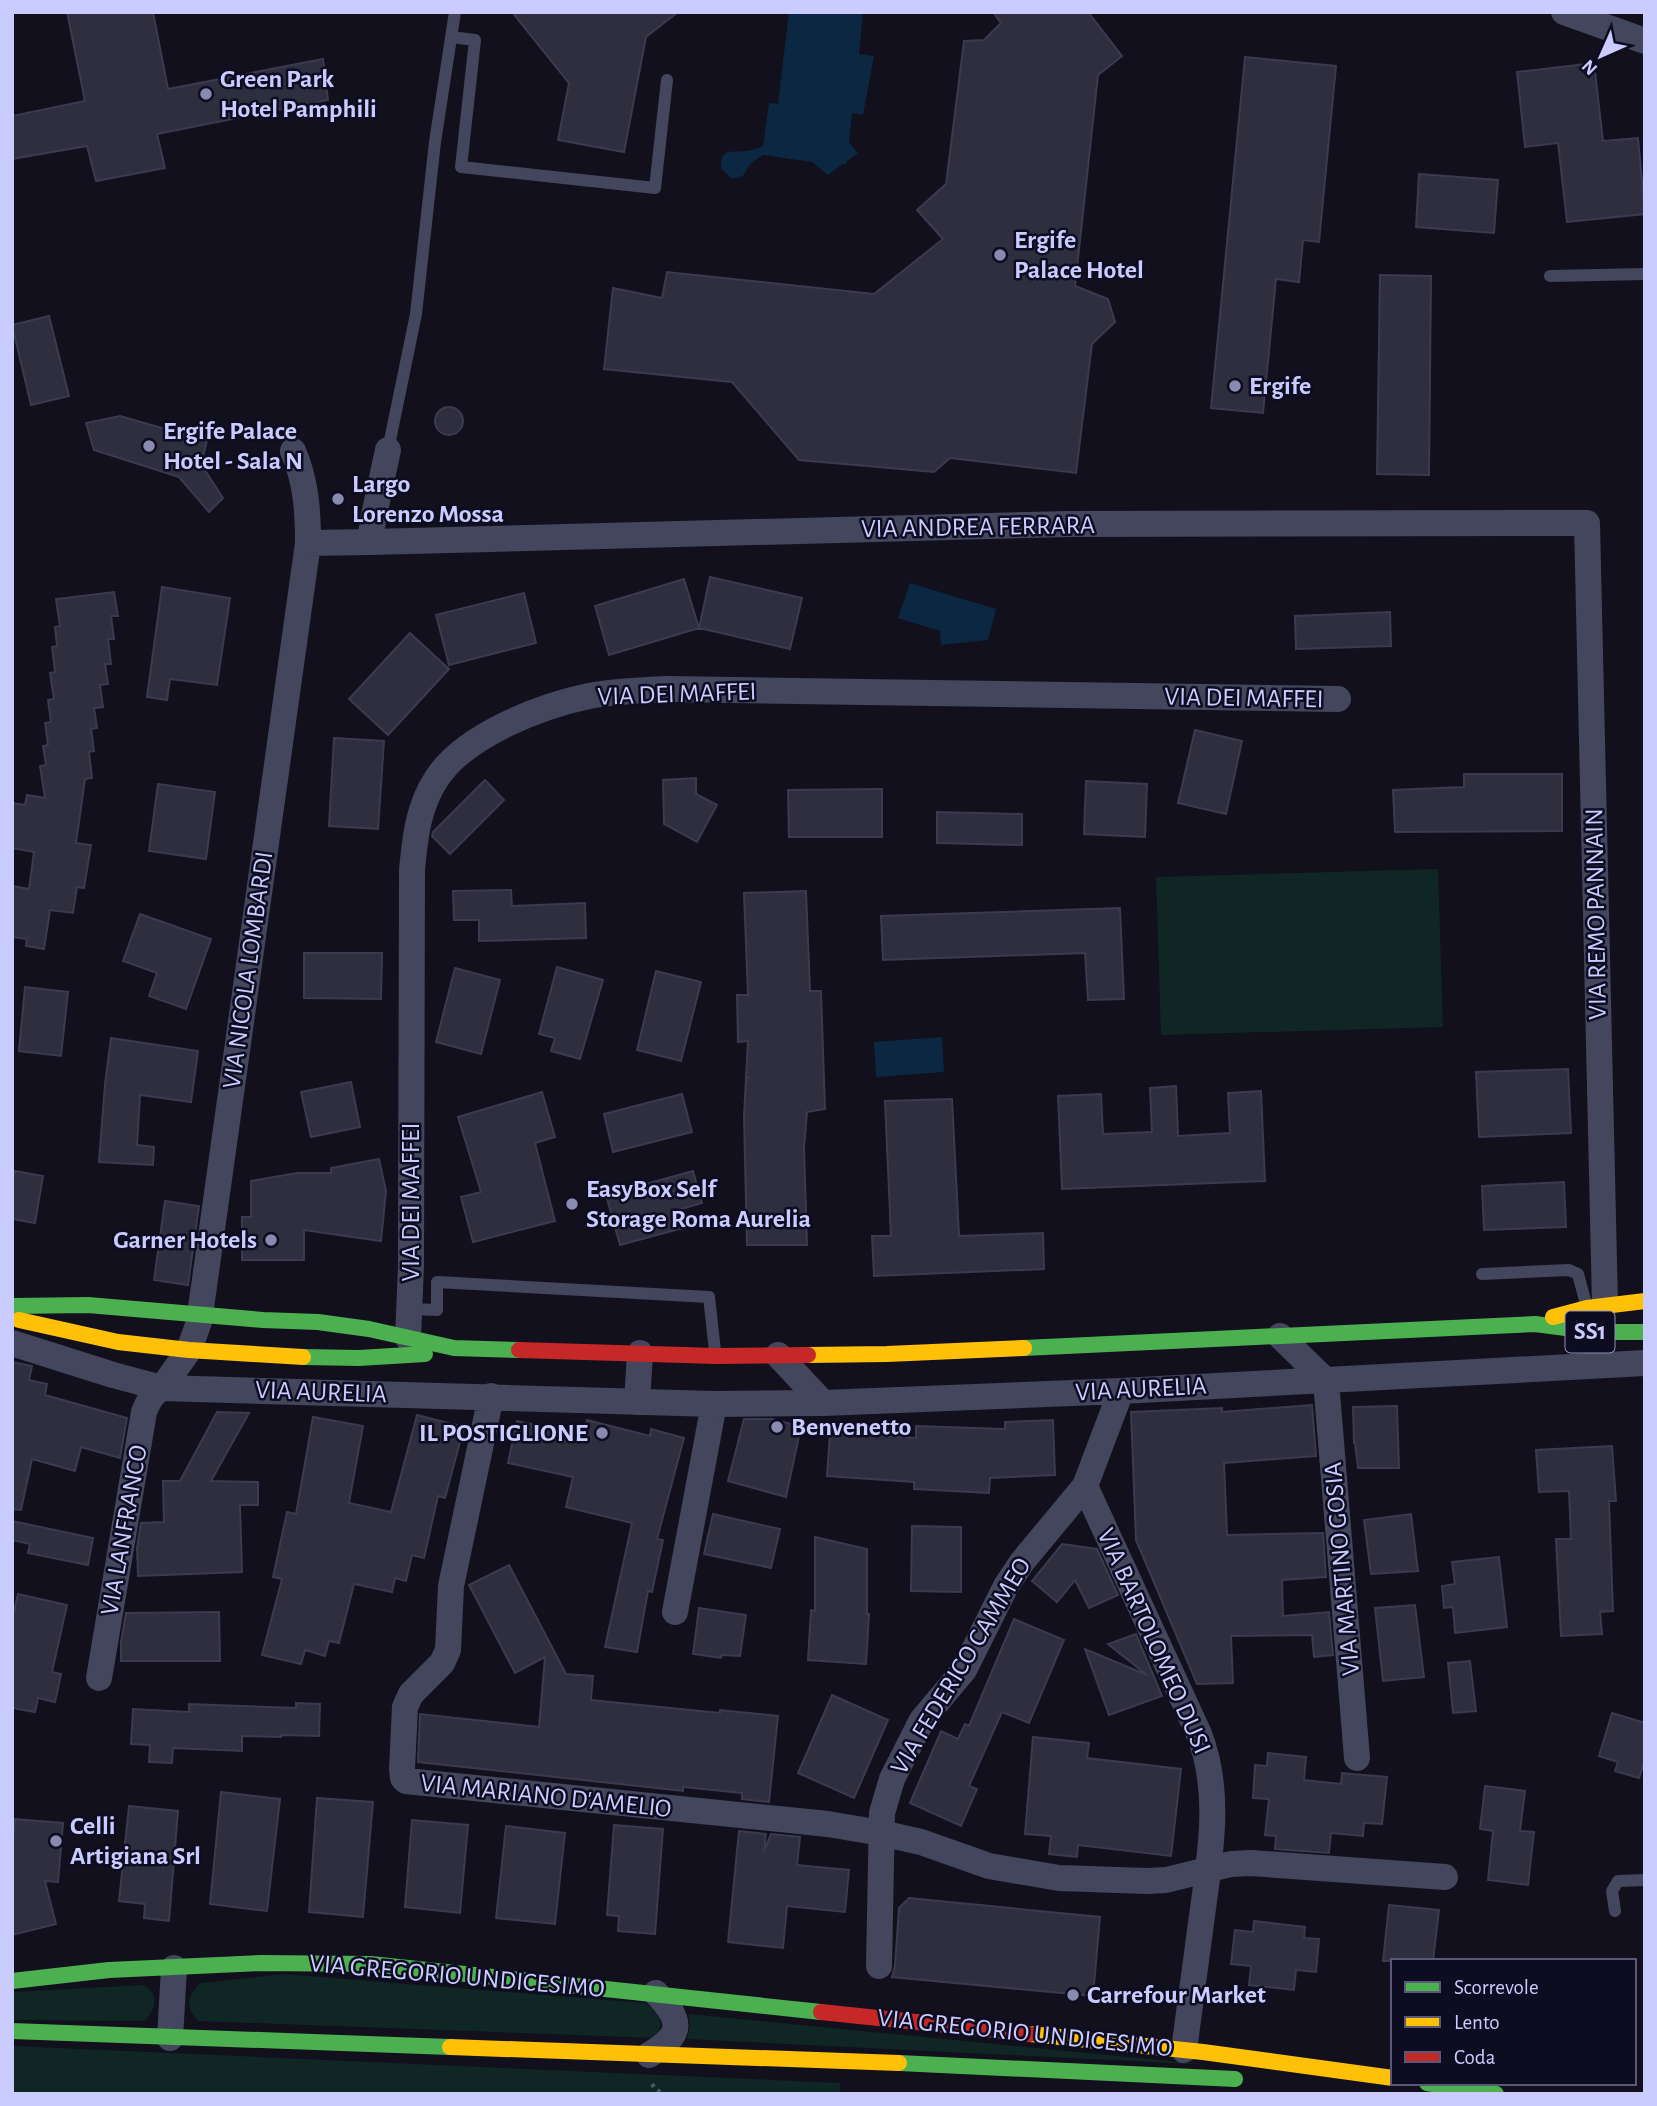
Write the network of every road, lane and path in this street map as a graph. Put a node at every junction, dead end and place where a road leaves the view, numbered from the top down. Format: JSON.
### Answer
{"nodes":[{"id":1,"x":455,"y":12,"type":"edge"},
{"id":2,"x":1564,"y":12,"type":"edge"},
{"id":3,"x":451,"y":37,"type":"junction"},
{"id":4,"x":1645,"y":41,"type":"edge"},
{"id":5,"x":667,"y":80,"type":"dead end"},
{"id":6,"x":1645,"y":274,"type":"edge"},
{"id":7,"x":1550,"y":276,"type":"dead end"},
{"id":8,"x":388,"y":450,"type":"joint"},
{"id":9,"x":293,"y":451,"type":"dead end"},
{"id":10,"x":1587,"y":523,"type":"joint"},
{"id":11,"x":370,"y":542,"type":"junction"},
{"id":12,"x":307,"y":543,"type":"junction"},
{"id":13,"x":1338,"y":699,"type":"dead end"},
{"id":14,"x":1482,"y":1274,"type":"dead end"},
{"id":15,"x":1645,"y":1301,"type":"edge"},
{"id":16,"x":12,"y":1306,"type":"edge"},
{"id":17,"x":1596,"y":1307,"type":"junction"},
{"id":18,"x":410,"y":1309,"type":"junction"},
{"id":19,"x":200,"y":1314,"type":"junction"},
{"id":20,"x":12,"y":1318,"type":"edge"},
{"id":21,"x":1535,"y":1324,"type":"junction"},
{"id":22,"x":1645,"y":1332,"type":"edge"},
{"id":23,"x":1280,"y":1336,"type":"junction"},
{"id":24,"x":408,"y":1338,"type":"junction"},
{"id":25,"x":12,"y":1343,"type":"edge"},
{"id":26,"x":454,"y":1348,"type":"junction"},
{"id":27,"x":189,"y":1350,"type":"junction"},
{"id":28,"x":640,"y":1353,"type":"junction"},
{"id":29,"x":716,"y":1356,"type":"junction"},
{"id":30,"x":778,"y":1356,"type":"junction"},
{"id":31,"x":1645,"y":1363,"type":"edge"},
{"id":32,"x":1325,"y":1381,"type":"junction"},
{"id":33,"x":162,"y":1388,"type":"junction"},
{"id":34,"x":1121,"y":1391,"type":"junction"},
{"id":35,"x":491,"y":1396,"type":"junction"},
{"id":36,"x":637,"y":1402,"type":"junction"},
{"id":37,"x":823,"y":1403,"type":"junction"},
{"id":38,"x":714,"y":1404,"type":"junction"},
{"id":39,"x":1085,"y":1486,"type":"junction"},
{"id":40,"x":675,"y":1612,"type":"dead end"},
{"id":41,"x":99,"y":1678,"type":"dead end"},
{"id":42,"x":1357,"y":1758,"type":"dead end"},
{"id":43,"x":881,"y":1833,"type":"junction"},
{"id":44,"x":1210,"y":1869,"type":"junction"},
{"id":45,"x":1445,"y":1877,"type":"dead end"},
{"id":46,"x":1645,"y":1880,"type":"edge"},
{"id":47,"x":1615,"y":1911,"type":"dead end"},
{"id":48,"x":879,"y":1966,"type":"dead end"},
{"id":49,"x":174,"y":1968,"type":"junction"},
{"id":50,"x":12,"y":1980,"type":"edge"},
{"id":51,"x":656,"y":1993,"type":"junction"},
{"id":52,"x":12,"y":2031,"type":"edge"},
{"id":53,"x":170,"y":2038,"type":"junction"},
{"id":54,"x":1184,"y":2050,"type":"junction"},
{"id":55,"x":649,"y":2055,"type":"junction"},
{"id":56,"x":1391,"y":2078,"type":"edge"},
{"id":57,"x":1248,"y":2080,"type":"dead end"},
{"id":58,"x":1440,"y":2085,"type":"edge"},
{"id":59,"x":1496,"y":2094,"type":"edge"}],
"edges":[{"from":1,"to":3,"type":"lane"},
{"from":2,"to":4,"type":"street"},
{"from":3,"to":5,"type":"lane"},
{"from":3,"to":8,"type":"lane"},
{"from":6,"to":7,"type":"lane"},
{"from":8,"to":11,"type":"street"},
{"from":9,"to":12,"type":"street"},
{"from":10,"to":11,"type":"street","name":"VIA ANDREA FERRARA"},
{"from":10,"to":17,"type":"street","name":"VIA REMO PANNAIN"},
{"from":11,"to":12,"type":"street"},
{"from":12,"to":19,"type":"street","name":"VIA NICOLA LOMBARDI"},
{"from":13,"to":18,"type":"street","name":"VIA DEI MAFFEI"},
{"from":14,"to":17,"type":"lane"},
{"from":15,"to":17,"type":"street","name":"VIA AURELIA","number":"SS1"},
{"from":16,"to":19,"type":"street","name":"VIA AURELIA"},
{"from":17,"to":21,"type":"street","name":"VIA AURELIA","number":"SS1"},
{"from":18,"to":24,"type":"street","name":"VIA DEI MAFFEI"},
{"from":18,"to":29,"type":"lane"},
{"from":19,"to":24,"type":"street","name":"VIA AURELIA"},
{"from":19,"to":27,"type":"street","name":"VIA NICOLA LOMBARDI"},
{"from":20,"to":27,"type":"street","name":"VIA AURELIA"},
{"from":21,"to":22,"type":"street","name":"VIA AURELIA","number":"SS1"},
{"from":21,"to":23,"type":"street","name":"VIA AURELIA"},
{"from":23,"to":30,"type":"street","name":"VIA AURELIA"},
{"from":23,"to":32,"type":"street"},
{"from":24,"to":26,"type":"street","name":"VIA AURELIA"},
{"from":25,"to":33,"type":"street","name":"VIA AURELIA"},
{"from":26,"to":27,"type":"street","name":"VIA AURELIA"},
{"from":26,"to":28,"type":"street","name":"VIA AURELIA"},
{"from":27,"to":33,"type":"street","name":"VIA NICOLA LOMBARDI"},
{"from":28,"to":29,"type":"street","name":"VIA AURELIA"},
{"from":28,"to":36,"type":"street"},
{"from":29,"to":30,"type":"street","name":"VIA AURELIA"},
{"from":30,"to":37,"type":"street"},
{"from":31,"to":32,"type":"street","name":"VIA AURELIA"},
{"from":32,"to":34,"type":"street","name":"VIA AURELIA"},
{"from":32,"to":42,"type":"street","name":"VIA MARTINO GOSIA"},
{"from":33,"to":35,"type":"street","name":"VIA AURELIA"},
{"from":33,"to":41,"type":"street","name":"VIA LANFRANCO"},
{"from":34,"to":37,"type":"street","name":"VIA AURELIA"},
{"from":34,"to":39,"type":"street","name":"VIA FEDERICO CAMMEO"},
{"from":35,"to":36,"type":"street","name":"VIA AURELIA"},
{"from":35,"to":43,"type":"street","name":"VIA MARIANO D'AMELIO"},
{"from":36,"to":38,"type":"street","name":"VIA AURELIA"},
{"from":37,"to":38,"type":"street","name":"VIA AURELIA"},
{"from":38,"to":40,"type":"street"},
{"from":39,"to":43,"type":"street","name":"VIA FEDERICO CAMMEO"},
{"from":39,"to":44,"type":"street","name":"VIA BARTOLOMEO DUSI"},
{"from":43,"to":44,"type":"street"},
{"from":43,"to":48,"type":"street","name":"VIA FEDERICO CAMMEO"},
{"from":44,"to":45,"type":"street"},
{"from":44,"to":54,"type":"street","name":"VIA BARTOLOMEO DUSI"},
{"from":46,"to":47,"type":"lane"},
{"from":49,"to":50,"type":"street","name":"VIA GREGORIO UNDICESIMO"},
{"from":49,"to":51,"type":"street","name":"VIA GREGORIO UNDICESIMO"},
{"from":49,"to":53,"type":"street"},
{"from":51,"to":54,"type":"street","name":"VIA GREGORIO UNDICESIMO"},
{"from":51,"to":55,"type":"street"},
{"from":52,"to":53,"type":"street","name":"VIA GREGORIO UNDICESIMO"},
{"from":53,"to":55,"type":"street","name":"VIA GREGORIO UNDICESIMO"},
{"from":54,"to":56,"type":"street","name":"VIA GREGORIO UNDICESIMO"},
{"from":55,"to":57,"type":"street","name":"VIA GREGORIO UNDICESIMO"},
{"from":58,"to":59,"type":"street"}]}
